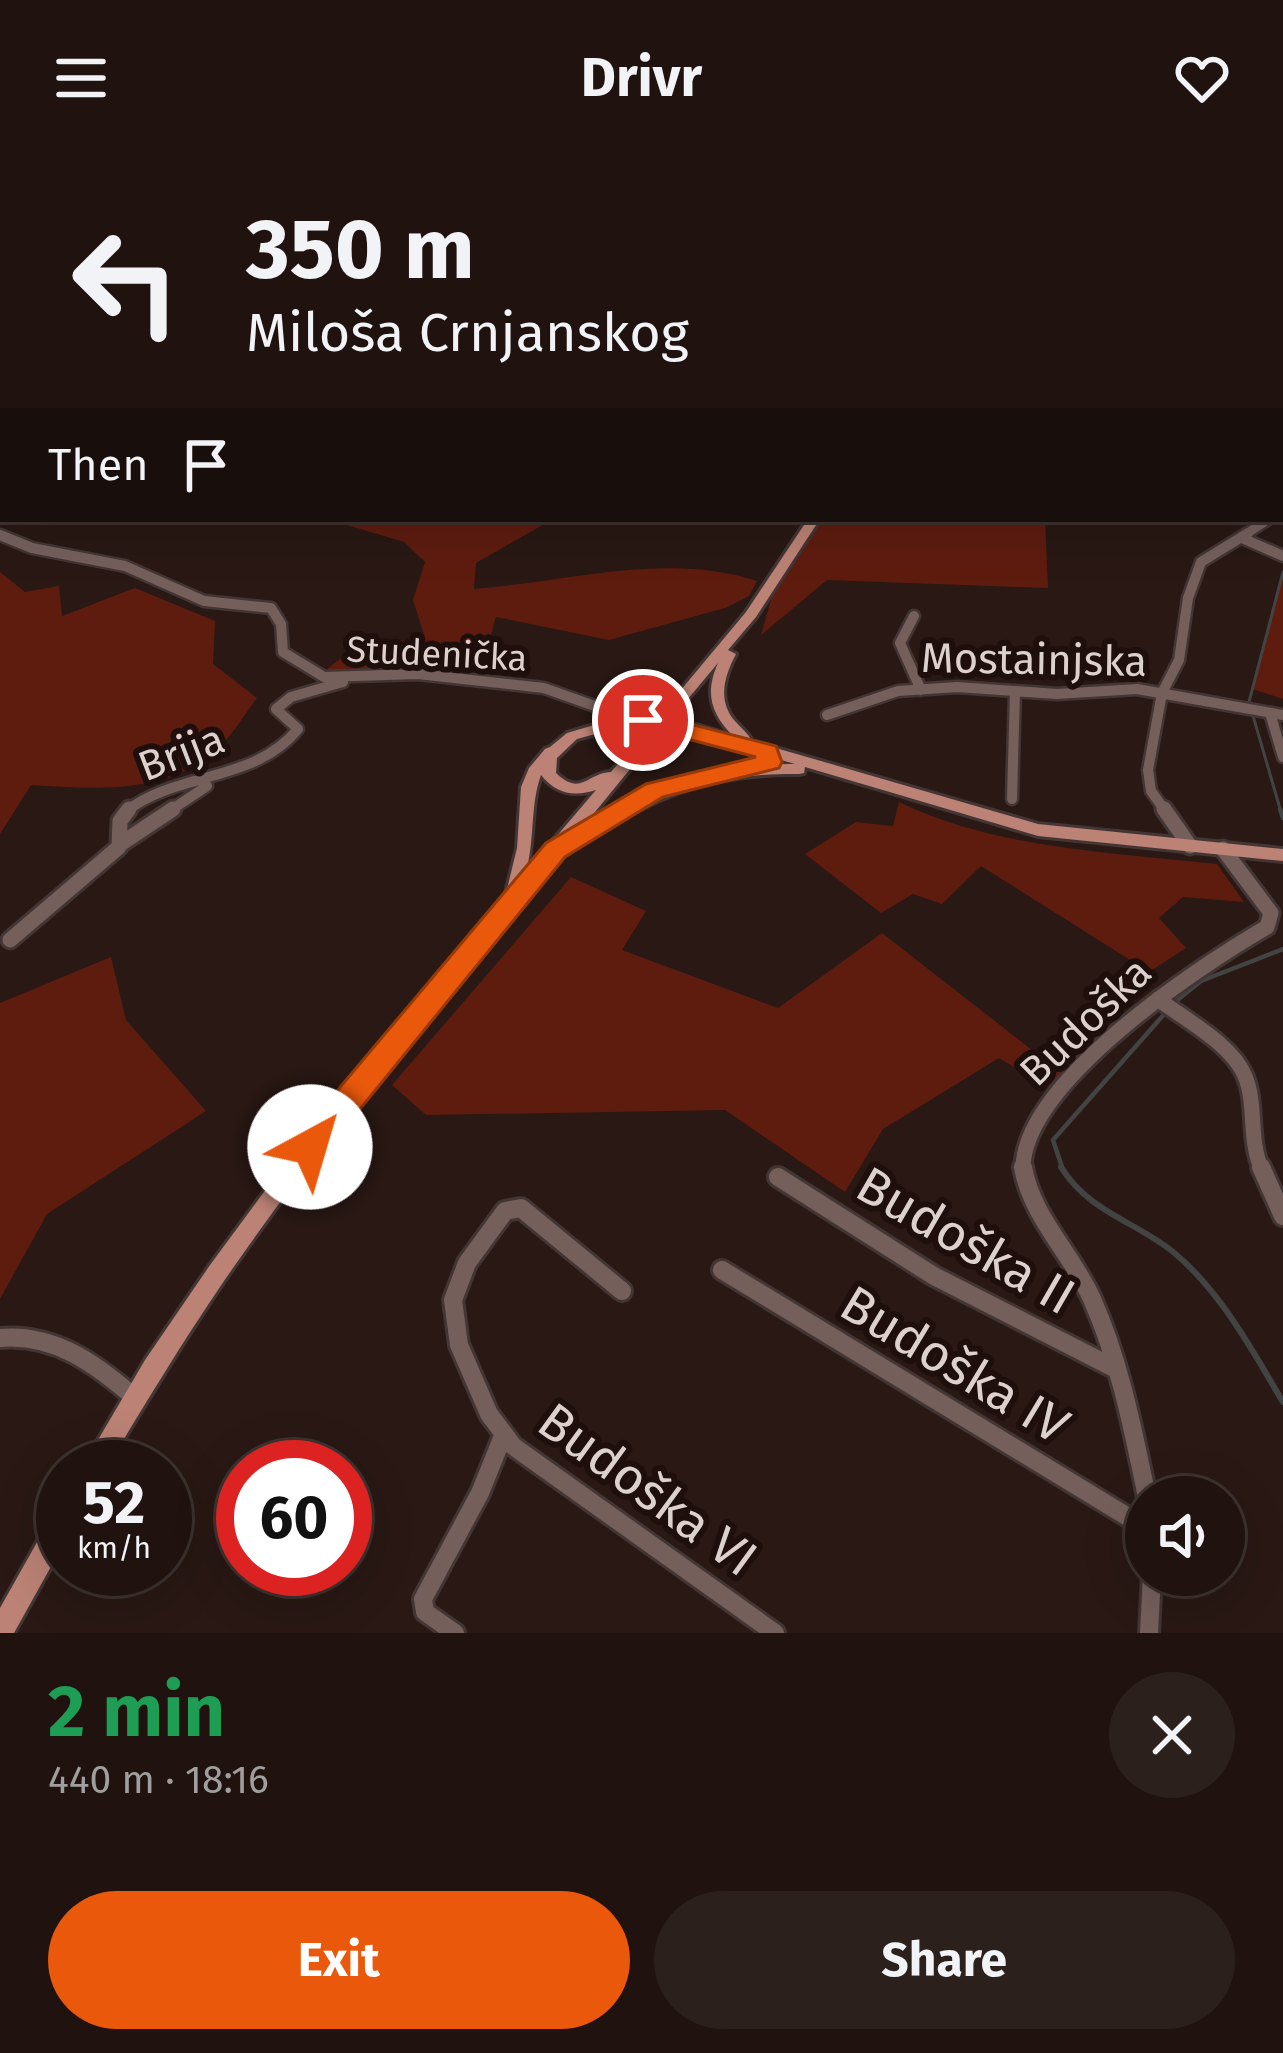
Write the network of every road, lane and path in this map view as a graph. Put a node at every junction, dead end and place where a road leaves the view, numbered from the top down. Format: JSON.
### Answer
{"nodes":[{"id":1,"x":812,"y":522,"type":"edge"},
{"id":2,"x":1264,"y":522,"type":"edge"},
{"id":3,"x":0,"y":535,"type":"edge"},
{"id":4,"x":1241,"y":538,"type":"junction"},
{"id":5,"x":1278,"y":554,"type":"edge"},
{"id":6,"x":914,"y":616,"type":"dead end"},
{"id":7,"x":738,"y":630,"type":"junction"},
{"id":8,"x":371,"y":676,"type":"junction"},
{"id":9,"x":921,"y":690,"type":"junction"},
{"id":10,"x":1015,"y":691,"type":"junction"},
{"id":11,"x":1162,"y":693,"type":"junction"},
{"id":12,"x":1272,"y":713,"type":"edge"},
{"id":13,"x":827,"y":715,"type":"dead end"},
{"id":14,"x":634,"y":720,"type":"junction"},
{"id":15,"x":650,"y":736,"type":"junction"},
{"id":16,"x":550,"y":752,"type":"junction"},
{"id":17,"x":767,"y":752,"type":"junction"},
{"id":18,"x":1283,"y":757,"type":"edge"},
{"id":19,"x":759,"y":769,"type":"junction"},
{"id":20,"x":216,"y":780,"type":"junction"},
{"id":21,"x":860,"y":780,"type":"junction"},
{"id":22,"x":1012,"y":800,"type":"dead end"},
{"id":23,"x":122,"y":842,"type":"junction"},
{"id":24,"x":1190,"y":846,"type":"junction"},
{"id":25,"x":1223,"y":849,"type":"junction"},
{"id":26,"x":556,"y":850,"type":"junction"},
{"id":27,"x":1279,"y":855,"type":"edge"},
{"id":28,"x":508,"y":907,"type":"junction"},
{"id":29,"x":1278,"y":928,"type":"edge"},
{"id":30,"x":10,"y":940,"type":"dead end"},
{"id":31,"x":1158,"y":999,"type":"junction"},
{"id":32,"x":778,"y":1177,"type":"dead end"},
{"id":33,"x":1283,"y":1216,"type":"edge"},
{"id":34,"x":722,"y":1270,"type":"dead end"},
{"id":35,"x":622,"y":1292,"type":"dead end"},
{"id":36,"x":0,"y":1338,"type":"edge"},
{"id":37,"x":1116,"y":1369,"type":"junction"},
{"id":38,"x":135,"y":1398,"type":"junction"},
{"id":39,"x":503,"y":1436,"type":"junction"},
{"id":40,"x":110,"y":1440,"type":"edge"},
{"id":41,"x":1142,"y":1476,"type":"edge"},
{"id":42,"x":1125,"y":1515,"type":"edge"},
{"id":43,"x":36,"y":1569,"type":"edge"},
{"id":44,"x":1151,"y":1596,"type":"edge"},
{"id":45,"x":0,"y":1633,"type":"edge"},
{"id":46,"x":455,"y":1633,"type":"edge"},
{"id":47,"x":775,"y":1633,"type":"edge"},
{"id":48,"x":1149,"y":1633,"type":"edge"}],
"edges":[{"from":1,"to":7,"type":"main road"},
{"from":2,"to":4,"type":"street"},
{"from":3,"to":8,"type":"street","name":"Studenička"},
{"from":4,"to":5,"type":"street"},
{"from":4,"to":11,"type":"street"},
{"from":6,"to":9,"type":"street"},
{"from":7,"to":15,"type":"main road","bridge":true},
{"from":7,"to":17,"type":"main road"},
{"from":8,"to":14,"type":"street","name":"Studenička"},
{"from":8,"to":20,"type":"street","name":"Brija"},
{"from":9,"to":10,"type":"street","name":"Mostainjska"},
{"from":9,"to":13,"type":"street","name":"Mostainjska"},
{"from":10,"to":11,"type":"street","name":"Mostainjska"},
{"from":10,"to":22,"type":"street"},
{"from":11,"to":12,"type":"street","name":"Mostainjska"},
{"from":11,"to":24,"type":"street"},
{"from":12,"to":18,"type":"street"},
{"from":14,"to":16,"type":"main road"},
{"from":14,"to":17,"type":"main road"},
{"from":15,"to":16,"type":"main road"},
{"from":15,"to":26,"type":"main road"},
{"from":16,"to":28,"type":"main road"},
{"from":17,"to":19,"type":"main road"},
{"from":17,"to":21,"type":"main road"},
{"from":19,"to":21,"type":"main road"},
{"from":19,"to":26,"type":"main road"},
{"from":20,"to":23,"type":"street"},
{"from":20,"to":23,"type":"street","name":"Brija"},
{"from":21,"to":24,"type":"main road"},
{"from":23,"to":30,"type":"street","name":"Brija"},
{"from":24,"to":25,"type":"main road"},
{"from":25,"to":27,"type":"main road"},
{"from":25,"to":29,"type":"street","name":"Budoška"},
{"from":26,"to":28,"type":"main road"},
{"from":28,"to":38,"type":"main road"},
{"from":29,"to":31,"type":"street","name":"Budoška"},
{"from":31,"to":33,"type":"street"},
{"from":31,"to":37,"type":"street","name":"Budoška"},
{"from":32,"to":37,"type":"street","name":"Budoška II"},
{"from":34,"to":42,"type":"street","name":"Budoška IV"},
{"from":35,"to":39,"type":"street","name":"Budoška VI"},
{"from":36,"to":38,"type":"street"},
{"from":37,"to":41,"type":"street","name":"Budoška"},
{"from":38,"to":40,"type":"main road"},
{"from":39,"to":46,"type":"street"},
{"from":39,"to":47,"type":"street","name":"Budoška VI"},
{"from":43,"to":45,"type":"main road"},
{"from":44,"to":48,"type":"street"}]}
